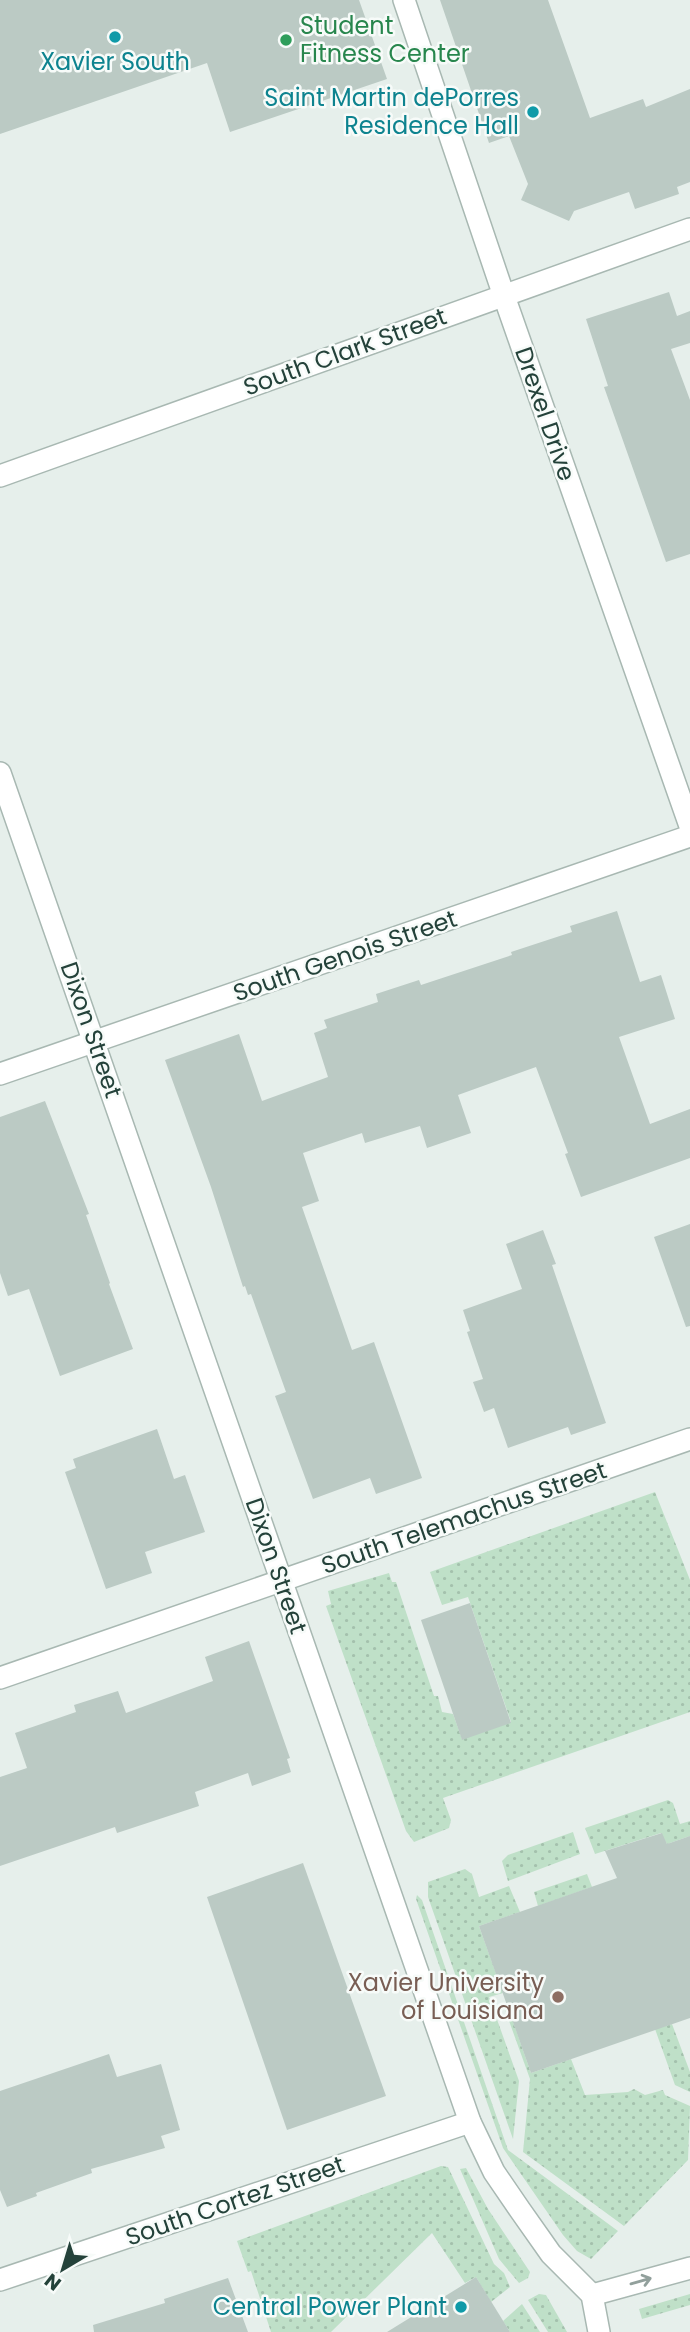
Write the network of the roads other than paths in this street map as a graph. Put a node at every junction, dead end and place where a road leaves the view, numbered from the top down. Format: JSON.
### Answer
{"nodes":[{"id":1,"x":404,"y":0,"type":"edge"},
{"id":2,"x":690,"y":229,"type":"edge"},
{"id":3,"x":504,"y":296,"type":"junction"},
{"id":4,"x":0,"y":476,"type":"edge"},
{"id":5,"x":0,"y":773,"type":"edge"},
{"id":6,"x":690,"y":826,"type":"edge"},
{"id":7,"x":690,"y":836,"type":"edge"},
{"id":8,"x":95,"y":1042,"type":"junction"},
{"id":9,"x":0,"y":1074,"type":"edge"},
{"id":10,"x":690,"y":1439,"type":"edge"},
{"id":11,"x":281,"y":1581,"type":"junction"},
{"id":12,"x":0,"y":1678,"type":"edge"},
{"id":13,"x":470,"y":2122,"type":"junction"},
{"id":14,"x":690,"y":2268,"type":"edge"},
{"id":15,"x":0,"y":2280,"type":"edge"},
{"id":16,"x":592,"y":2295,"type":"junction"},
{"id":17,"x":599,"y":2332,"type":"edge"}],
"edges":[{"from":1,"to":3,"type":"street","name":"Drexel Drive"},
{"from":2,"to":3,"type":"street","name":"South Clark Street"},
{"from":3,"to":4,"type":"street","name":"South Clark Street"},
{"from":3,"to":6,"type":"street","name":"Drexel Drive"},
{"from":5,"to":8,"type":"street","name":"Dixon Street"},
{"from":7,"to":8,"type":"street","name":"South Genois Street"},
{"from":8,"to":9,"type":"street","name":"South Genois Street"},
{"from":8,"to":11,"type":"street","name":"Dixon Street"},
{"from":10,"to":11,"type":"street","name":"South Telemachus Street"},
{"from":11,"to":12,"type":"street","name":"South Telemachus Street"},
{"from":11,"to":13,"type":"street","name":"Dixon Street"},
{"from":13,"to":15,"type":"street","name":"South Cortez Street"},
{"from":13,"to":16,"type":"street","name":"Dixon Street"},
{"from":16,"to":14,"type":"street","one_way":true},
{"from":16,"to":17,"type":"street"}]}
